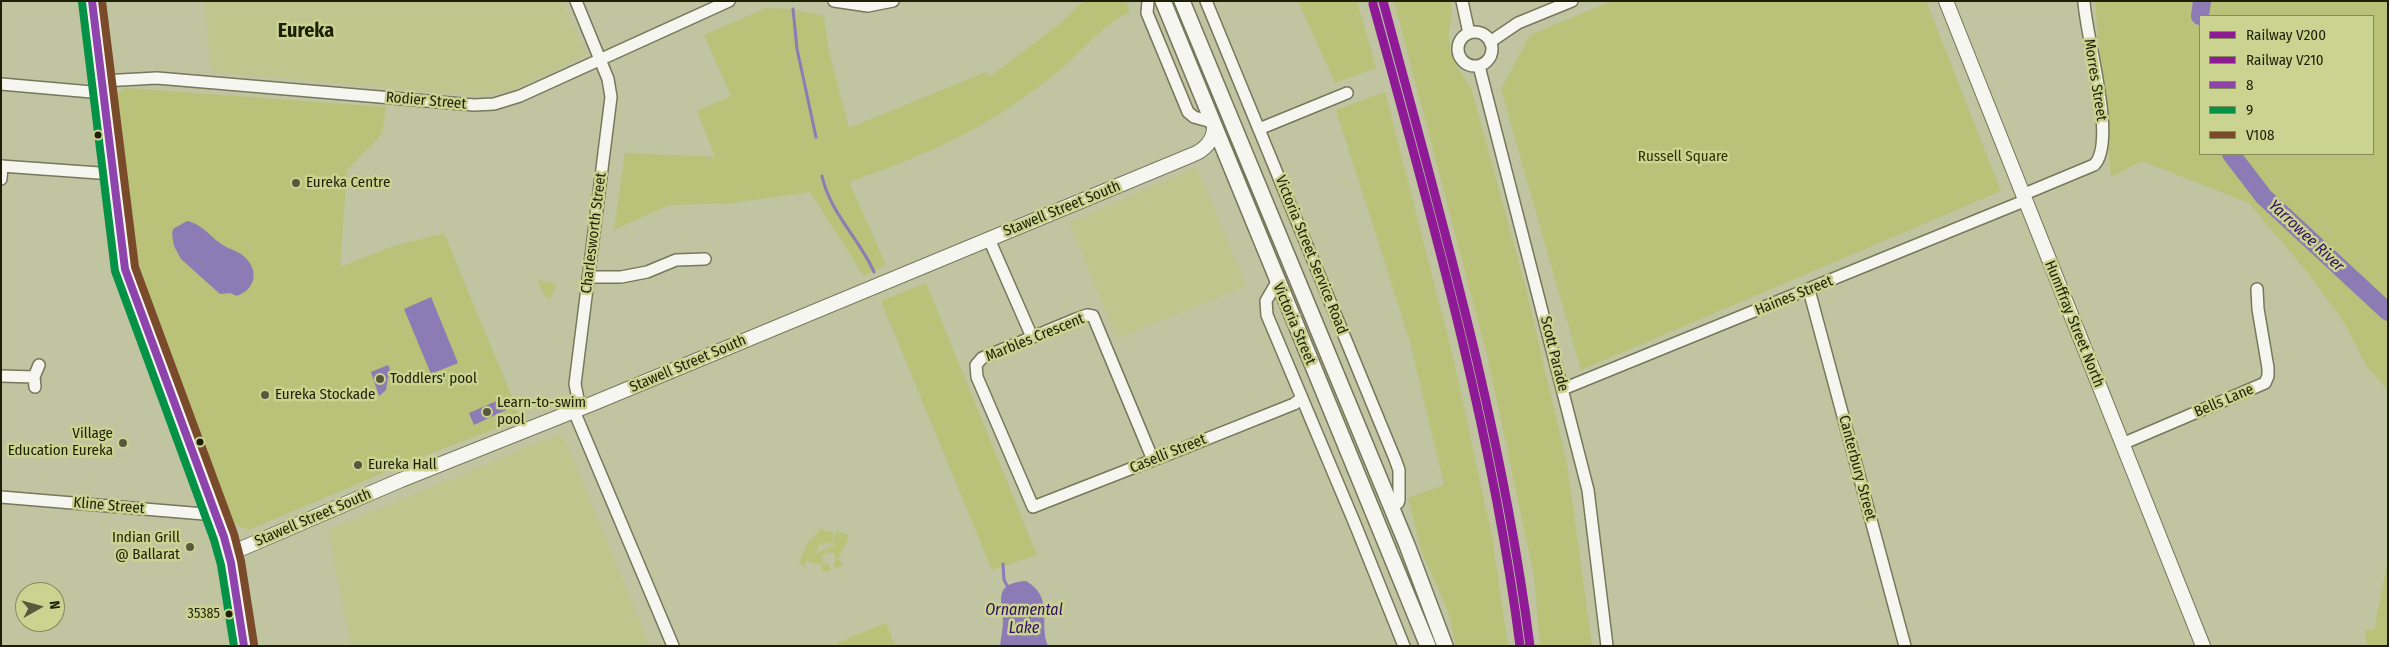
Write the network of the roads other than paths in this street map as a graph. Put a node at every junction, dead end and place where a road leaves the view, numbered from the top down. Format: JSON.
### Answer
{"nodes":[{"id":1,"x":92,"y":1,"type":"edge"},
{"id":2,"x":576,"y":1,"type":"edge"},
{"id":3,"x":729,"y":1,"type":"edge"},
{"id":4,"x":834,"y":1,"type":"edge"},
{"id":5,"x":894,"y":1,"type":"edge"},
{"id":6,"x":1148,"y":1,"type":"edge"},
{"id":7,"x":1163,"y":1,"type":"edge"},
{"id":8,"x":1182,"y":1,"type":"edge"},
{"id":9,"x":1206,"y":1,"type":"edge"},
{"id":10,"x":1462,"y":1,"type":"edge"},
{"id":11,"x":1572,"y":1,"type":"edge"},
{"id":12,"x":1946,"y":1,"type":"edge"},
{"id":13,"x":2084,"y":1,"type":"edge"},
{"id":14,"x":1559,"y":4,"type":"edge"},
{"id":15,"x":1469,"y":33,"type":"junction"},
{"id":16,"x":1490,"y":42,"type":"junction"},
{"id":17,"x":599,"y":59,"type":"junction"},
{"id":18,"x":1479,"y":66,"type":"junction"},
{"id":19,"x":1,"y":84,"type":"edge"},
{"id":20,"x":103,"y":87,"type":"junction"},
{"id":21,"x":1346,"y":93,"type":"dead end"},
{"id":22,"x":1213,"y":125,"type":"junction"},
{"id":23,"x":1234,"y":127,"type":"junction"},
{"id":24,"x":1259,"y":129,"type":"junction"},
{"id":25,"x":1223,"y":148,"type":"junction"},
{"id":26,"x":2099,"y":158,"type":"joint"},
{"id":27,"x":2,"y":166,"type":"edge"},
{"id":28,"x":113,"y":174,"type":"junction"},
{"id":29,"x":1146,"y":174,"type":"junction"},
{"id":30,"x":1,"y":179,"type":"edge"},
{"id":31,"x":2023,"y":198,"type":"junction"},
{"id":32,"x":989,"y":239,"type":"junction"},
{"id":33,"x":705,"y":259,"type":"dead end"},
{"id":34,"x":588,"y":277,"type":"junction"},
{"id":35,"x":1277,"y":282,"type":"junction"},
{"id":36,"x":2257,"y":289,"type":"dead end"},
{"id":37,"x":1809,"y":290,"type":"junction"},
{"id":38,"x":1032,"y":337,"type":"junction"},
{"id":39,"x":39,"y":366,"type":"dead end"},
{"id":40,"x":1,"y":376,"type":"edge"},
{"id":41,"x":1563,"y":389,"type":"junction"},
{"id":42,"x":1302,"y":398,"type":"junction"},
{"id":43,"x":577,"y":410,"type":"junction"},
{"id":44,"x":2122,"y":444,"type":"junction"},
{"id":45,"x":1153,"y":460,"type":"junction"},
{"id":46,"x":1,"y":497,"type":"edge"},
{"id":47,"x":1033,"y":507,"type":"joint"},
{"id":48,"x":1391,"y":507,"type":"junction"},
{"id":49,"x":216,"y":515,"type":"junction"},
{"id":50,"x":1375,"y":515,"type":"junction"},
{"id":51,"x":1356,"y":524,"type":"junction"},
{"id":52,"x":229,"y":554,"type":"junction"},
{"id":53,"x":244,"y":646,"type":"edge"},
{"id":54,"x":673,"y":646,"type":"edge"},
{"id":55,"x":1404,"y":646,"type":"edge"},
{"id":56,"x":1428,"y":646,"type":"edge"},
{"id":57,"x":1445,"y":646,"type":"edge"},
{"id":58,"x":1607,"y":646,"type":"edge"},
{"id":59,"x":1905,"y":646,"type":"edge"},
{"id":60,"x":2203,"y":646,"type":"edge"}],
"edges":[{"from":1,"to":20,"type":"street"},
{"from":2,"to":17,"type":"street","name":"Charlesworth Street"},
{"from":3,"to":17,"type":"street","name":"Rodier Street"},
{"from":4,"to":5,"type":"street"},
{"from":6,"to":22,"type":"street"},
{"from":7,"to":22,"type":"main road","name":"Victoria Street"},
{"from":8,"to":23,"type":"main road","name":"Victoria Street"},
{"from":9,"to":24,"type":"street","name":"Victoria Street Service Road"},
{"from":10,"to":15,"type":"street"},
{"from":11,"to":14,"type":"street"},
{"from":12,"to":31,"type":"street","name":"Humffray Street North"},
{"from":13,"to":26,"type":"street","name":"Morres Street"},
{"from":14,"to":16,"type":"street"},
{"from":15,"to":16,"type":"street"},
{"from":15,"to":18,"type":"street"},
{"from":16,"to":18,"type":"street"},
{"from":17,"to":20,"type":"street","name":"Rodier Street"},
{"from":17,"to":34,"type":"street","name":"Charlesworth Street"},
{"from":18,"to":41,"type":"street","name":"Scott Parade"},
{"from":19,"to":20,"type":"street","name":"Rodier Street"},
{"from":20,"to":28,"type":"street"},
{"from":21,"to":24,"type":"street"},
{"from":22,"to":25,"type":"main road","name":"Victoria Street"},
{"from":22,"to":29,"type":"street","name":"Stawell Street South"},
{"from":23,"to":25,"type":"main road"},
{"from":23,"to":48,"type":"main road","name":"Victoria Street"},
{"from":24,"to":48,"type":"street","name":"Victoria Street Service Road"},
{"from":25,"to":29,"type":"street","name":"Stawell Street South"},
{"from":25,"to":35,"type":"main road","name":"Victoria Street"},
{"from":26,"to":31,"type":"street","name":"Haines Street"},
{"from":27,"to":28,"type":"street"},
{"from":27,"to":30,"type":"street"},
{"from":28,"to":49,"type":"street"},
{"from":29,"to":32,"type":"street","name":"Stawell Street South"},
{"from":31,"to":37,"type":"street","name":"Haines Street"},
{"from":31,"to":44,"type":"street","name":"Humffray Street North"},
{"from":32,"to":38,"type":"street"},
{"from":32,"to":43,"type":"street","name":"Stawell Street South"},
{"from":33,"to":34,"type":"street"},
{"from":34,"to":43,"type":"street","name":"Charlesworth Street"},
{"from":35,"to":42,"type":"street"},
{"from":35,"to":50,"type":"main road","name":"Victoria Street"},
{"from":36,"to":44,"type":"street","name":"Bells Lane"},
{"from":37,"to":41,"type":"street","name":"Haines Street"},
{"from":37,"to":59,"type":"street","name":"Canterbury Street"},
{"from":38,"to":45,"type":"street","name":"Marbles Crescent"},
{"from":38,"to":47,"type":"street","name":"Marbles Crescent"},
{"from":39,"to":40,"type":"street"},
{"from":41,"to":58,"type":"street","name":"Scott Parade"},
{"from":42,"to":45,"type":"street","name":"Caselli Street"},
{"from":42,"to":51,"type":"street"},
{"from":43,"to":52,"type":"street","name":"Stawell Street South"},
{"from":43,"to":54,"type":"street","name":"Charlesworth Street"},
{"from":44,"to":60,"type":"street","name":"Humffray Street North"},
{"from":45,"to":47,"type":"street","name":"Caselli Street"},
{"from":46,"to":49,"type":"street","name":"Kline Street"},
{"from":48,"to":50,"type":"main road"},
{"from":48,"to":57,"type":"main road","name":"Victoria Street"},
{"from":49,"to":52,"type":"street"},
{"from":50,"to":51,"type":"street"},
{"from":50,"to":56,"type":"main road","name":"Victoria Street"},
{"from":51,"to":55,"type":"street"},
{"from":52,"to":53,"type":"street"}]}
